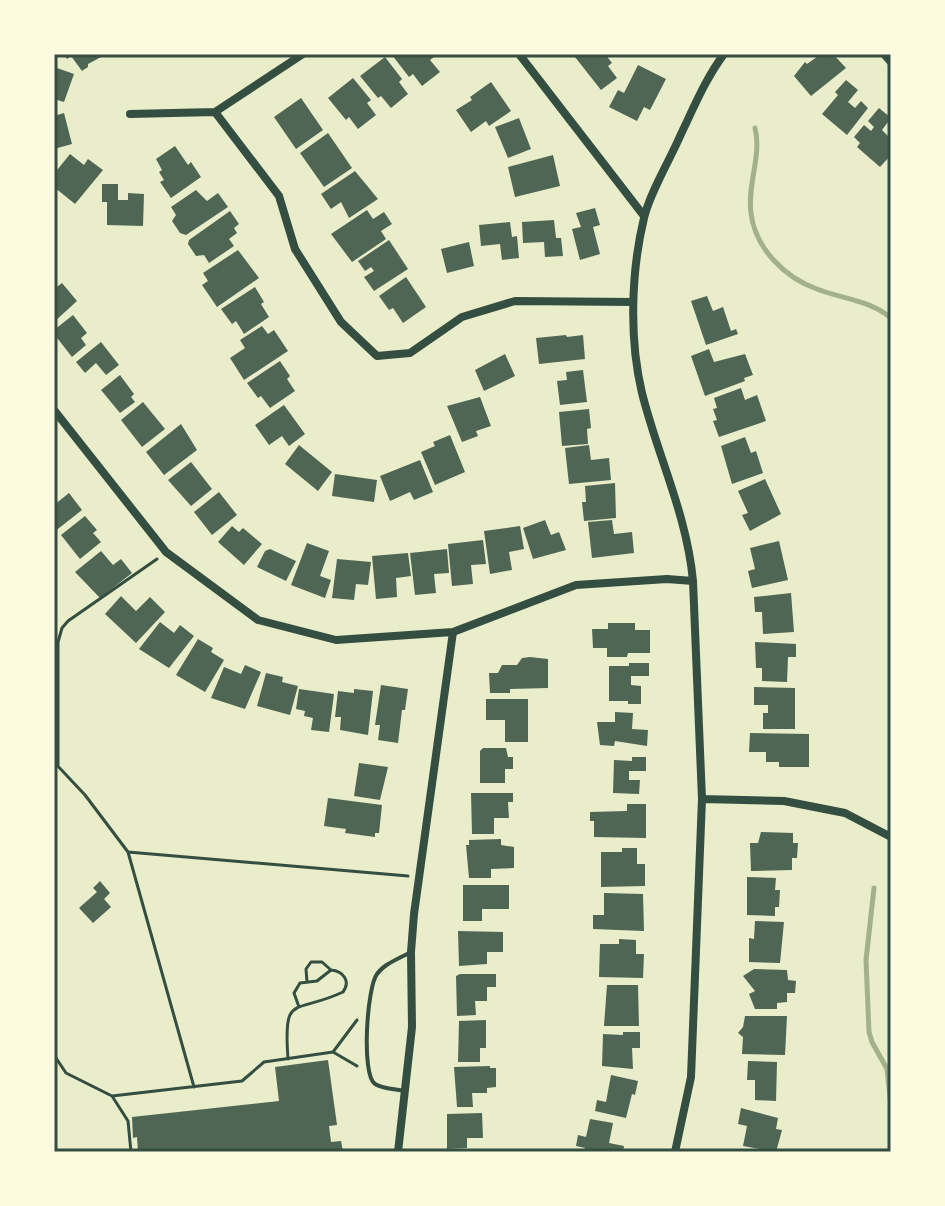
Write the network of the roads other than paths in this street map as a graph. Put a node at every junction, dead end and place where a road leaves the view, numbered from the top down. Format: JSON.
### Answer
{"nodes":[{"id":1,"x":303,"y":54,"type":"edge"},
{"id":2,"x":519,"y":54,"type":"edge"},
{"id":3,"x":724,"y":54,"type":"edge"},
{"id":4,"x":884,"y":54,"type":"edge"},
{"id":5,"x":891,"y":62,"type":"edge"},
{"id":6,"x":215,"y":112,"type":"junction"},
{"id":7,"x":130,"y":114,"type":"dead end"},
{"id":8,"x":644,"y":216,"type":"junction"},
{"id":9,"x":633,"y":302,"type":"junction"},
{"id":10,"x":54,"y":410,"type":"edge"},
{"id":11,"x":693,"y":581,"type":"junction"},
{"id":12,"x":453,"y":632,"type":"junction"},
{"id":13,"x":702,"y":799,"type":"junction"},
{"id":14,"x":891,"y":837,"type":"edge"},
{"id":15,"x":411,"y":952,"type":"junction"},
{"id":16,"x":406,"y":1091,"type":"junction"},
{"id":17,"x":398,"y":1152,"type":"edge"},
{"id":18,"x":675,"y":1152,"type":"edge"}],
"edges":[{"from":1,"to":6,"type":"street"},
{"from":2,"to":8,"type":"street"},
{"from":3,"to":8,"type":"street"},
{"from":4,"to":5,"type":"street"},
{"from":6,"to":7,"type":"street"},
{"from":6,"to":9,"type":"street"},
{"from":8,"to":9,"type":"street"},
{"from":9,"to":11,"type":"street"},
{"from":10,"to":12,"type":"street"},
{"from":11,"to":12,"type":"street"},
{"from":11,"to":13,"type":"street"},
{"from":12,"to":15,"type":"street"},
{"from":13,"to":14,"type":"street"},
{"from":13,"to":18,"type":"street"},
{"from":15,"to":16,"type":"street"},
{"from":15,"to":16,"type":"lane"},
{"from":16,"to":17,"type":"street"}]}
